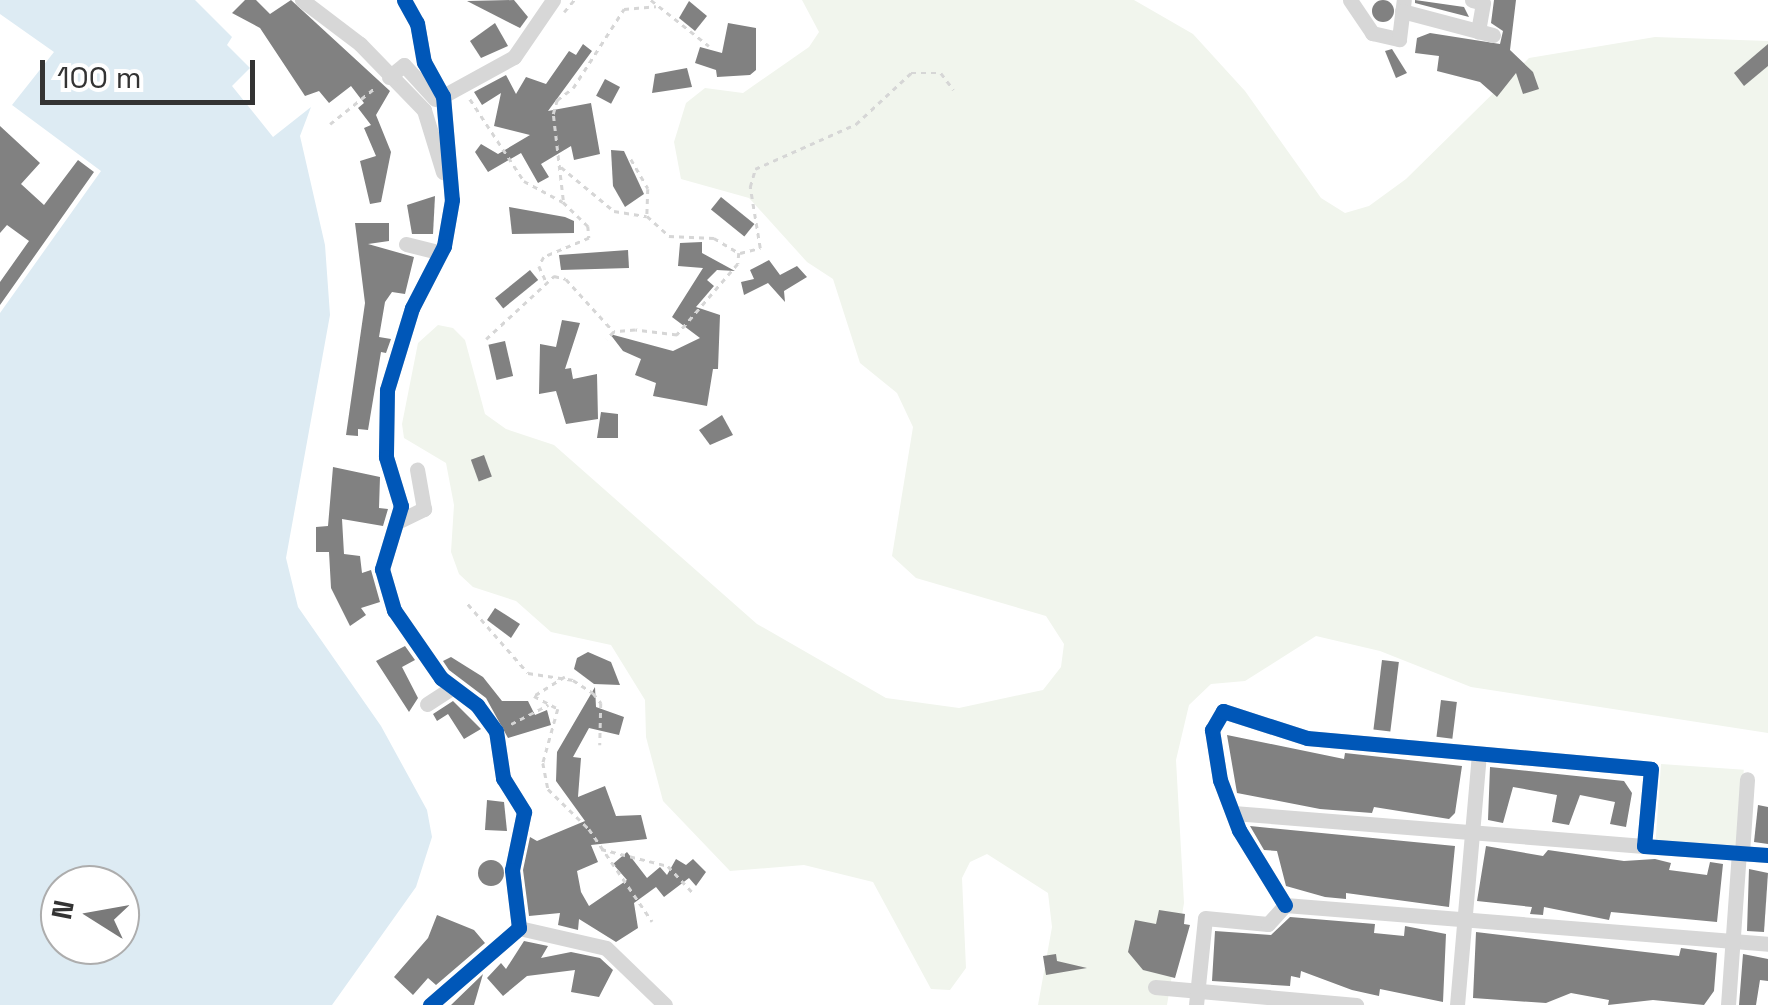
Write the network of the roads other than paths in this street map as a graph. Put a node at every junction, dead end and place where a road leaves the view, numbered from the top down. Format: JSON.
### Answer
{"nodes":[{"id":1,"x":302,"y":0,"type":"edge"},
{"id":2,"x":404,"y":0,"type":"edge"},
{"id":3,"x":553,"y":0,"type":"edge"},
{"id":4,"x":1350,"y":0,"type":"edge"},
{"id":5,"x":1472,"y":0,"type":"edge"},
{"id":6,"x":1403,"y":5,"type":"edge"},
{"id":7,"x":389,"y":77,"type":"junction"},
{"id":8,"x":444,"y":101,"type":"junction"},
{"id":9,"x":448,"y":226,"type":"junction"},
{"id":10,"x":406,"y":244,"type":"dead end"},
{"id":11,"x":439,"y":252,"type":"junction"},
{"id":12,"x":417,"y":470,"type":"dead end"},
{"id":13,"x":399,"y":521,"type":"junction"},
{"id":14,"x":450,"y":688,"type":"junction"},
{"id":15,"x":428,"y":704,"type":"dead end"},
{"id":16,"x":1479,"y":754,"type":"junction"},
{"id":17,"x":1748,"y":779,"type":"dead end"},
{"id":18,"x":1233,"y":813,"type":"junction"},
{"id":19,"x":1472,"y":831,"type":"junction"},
{"id":20,"x":1644,"y":846,"type":"junction"},
{"id":21,"x":1741,"y":853,"type":"junction"},
{"id":22,"x":1768,"y":855,"type":"edge"},
{"id":23,"x":1285,"y":905,"type":"junction"},
{"id":24,"x":1466,"y":918,"type":"junction"},
{"id":25,"x":520,"y":928,"type":"junction"},
{"id":26,"x":1732,"y":941,"type":"junction"},
{"id":27,"x":1768,"y":944,"type":"edge"},
{"id":28,"x":1155,"y":988,"type":"dead end"},
{"id":29,"x":1196,"y":998,"type":"edge"},
{"id":30,"x":430,"y":1005,"type":"edge"},
{"id":31,"x":666,"y":1005,"type":"edge"},
{"id":32,"x":1356,"y":1005,"type":"edge"},
{"id":33,"x":1458,"y":1005,"type":"edge"},
{"id":34,"x":1728,"y":1005,"type":"edge"}],
"edges":[{"from":1,"to":7,"type":"street"},
{"from":2,"to":8,"type":"street"},
{"from":3,"to":8,"type":"street"},
{"from":4,"to":6,"type":"street"},
{"from":5,"to":6,"type":"street"},
{"from":7,"to":8,"type":"street"},
{"from":7,"to":9,"type":"street"},
{"from":8,"to":9,"type":"street"},
{"from":9,"to":11,"type":"street"},
{"from":10,"to":11,"type":"street"},
{"from":11,"to":13,"type":"street"},
{"from":12,"to":13,"type":"street"},
{"from":13,"to":14,"type":"street"},
{"from":14,"to":15,"type":"street"},
{"from":14,"to":25,"type":"street"},
{"from":16,"to":18,"type":"street"},
{"from":16,"to":19,"type":"street"},
{"from":16,"to":20,"type":"street"},
{"from":17,"to":21,"type":"street"},
{"from":18,"to":19,"type":"street"},
{"from":18,"to":23,"type":"street"},
{"from":19,"to":20,"type":"street"},
{"from":19,"to":24,"type":"street"},
{"from":20,"to":21,"type":"street"},
{"from":21,"to":22,"type":"street"},
{"from":21,"to":26,"type":"street"},
{"from":23,"to":24,"type":"street"},
{"from":23,"to":29,"type":"street"},
{"from":24,"to":26,"type":"street"},
{"from":24,"to":33,"type":"street"},
{"from":25,"to":30,"type":"street"},
{"from":25,"to":31,"type":"street"},
{"from":26,"to":27,"type":"street"},
{"from":26,"to":34,"type":"street"},
{"from":28,"to":29,"type":"street"},
{"from":29,"to":32,"type":"street"}]}
